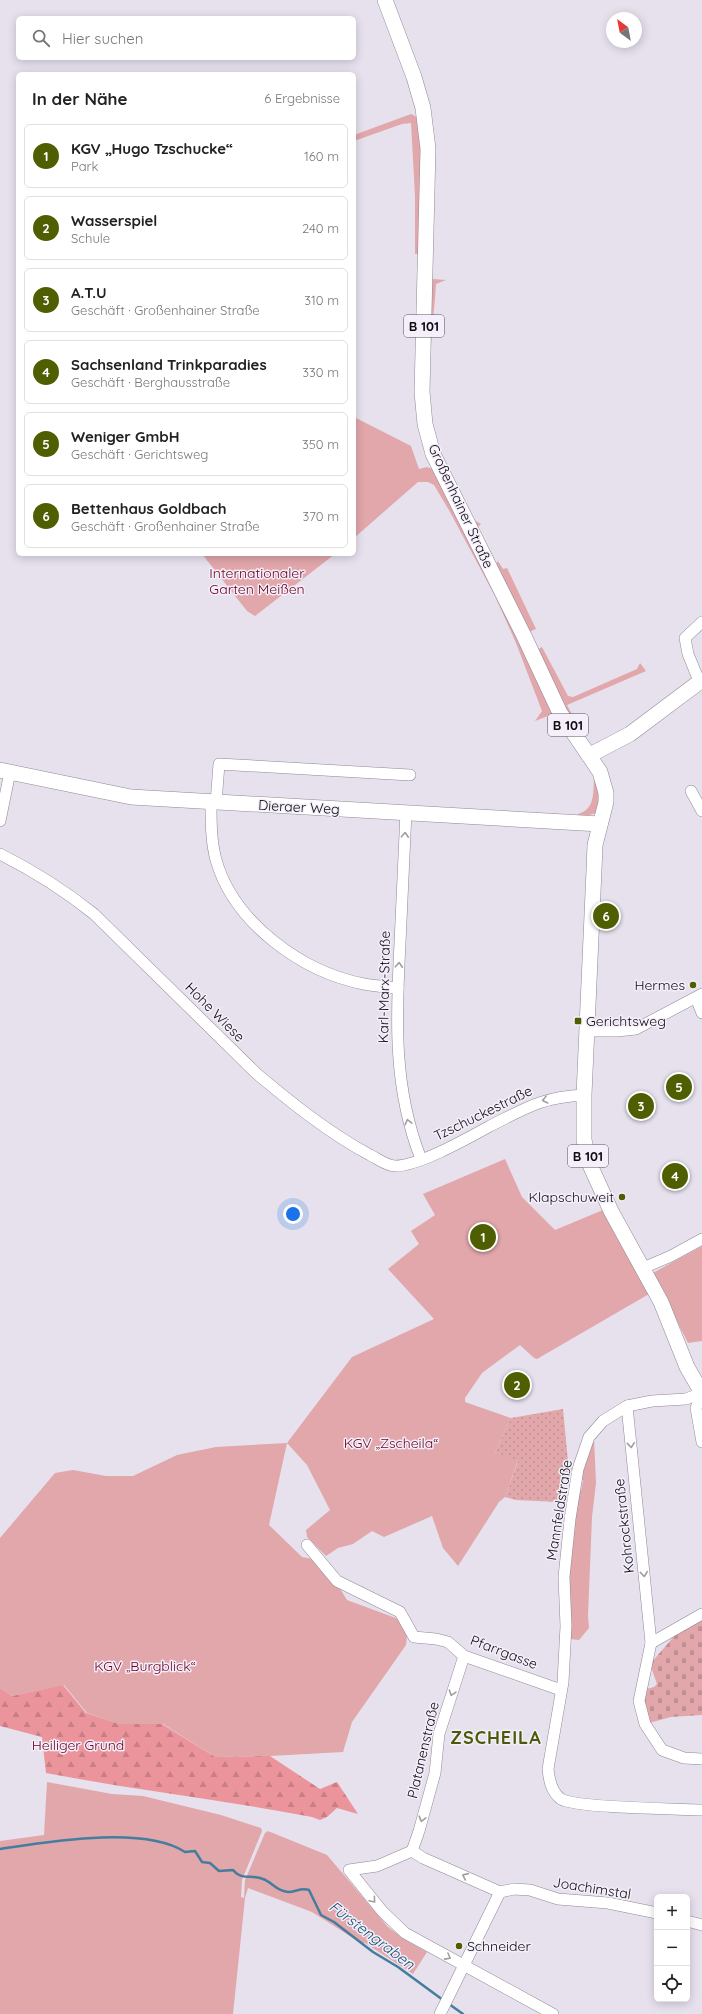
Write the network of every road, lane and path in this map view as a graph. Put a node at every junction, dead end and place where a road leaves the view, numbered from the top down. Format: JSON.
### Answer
{"nodes":[{"id":1,"x":385,"y":0,"type":"edge"},
{"id":2,"x":702,"y":622,"type":"edge"},
{"id":3,"x":700,"y":681,"type":"edge"},
{"id":4,"x":590,"y":755,"type":"junction"},
{"id":5,"x":5,"y":771,"type":"edge"},
{"id":6,"x":410,"y":775,"type":"dead end"},
{"id":7,"x":691,"y":791,"type":"dead end"},
{"id":8,"x":214,"y":803,"type":"junction"},
{"id":9,"x":702,"y":811,"type":"edge"},
{"id":10,"x":406,"y":812,"type":"junction"},
{"id":11,"x":0,"y":821,"type":"edge"},
{"id":12,"x":600,"y":824,"type":"junction"},
{"id":13,"x":0,"y":854,"type":"edge"},
{"id":14,"x":398,"y":988,"type":"junction"},
{"id":15,"x":699,"y":996,"type":"edge"},
{"id":16,"x":702,"y":1013,"type":"edge"},
{"id":17,"x":587,"y":1031,"type":"junction"},
{"id":18,"x":584,"y":1096,"type":"junction"},
{"id":19,"x":421,"y":1159,"type":"junction"},
{"id":20,"x":702,"y":1239,"type":"edge"},
{"id":21,"x":643,"y":1268,"type":"junction"},
{"id":22,"x":702,"y":1393,"type":"edge"},
{"id":23,"x":627,"y":1406,"type":"junction"},
{"id":24,"x":702,"y":1442,"type":"edge"},
{"id":25,"x":306,"y":1545,"type":"dead end"},
{"id":26,"x":702,"y":1614,"type":"edge"},
{"id":27,"x":651,"y":1643,"type":"junction"},
{"id":28,"x":464,"y":1656,"type":"junction"},
{"id":29,"x":561,"y":1690,"type":"junction"},
{"id":30,"x":702,"y":1759,"type":"edge"},
{"id":31,"x":702,"y":1810,"type":"edge"},
{"id":32,"x":412,"y":1851,"type":"junction"},
{"id":33,"x":500,"y":1892,"type":"junction"},
{"id":34,"x":654,"y":1912,"type":"edge"},
{"id":35,"x":690,"y":1922,"type":"edge"},
{"id":36,"x":702,"y":1925,"type":"edge"},
{"id":37,"x":464,"y":1967,"type":"junction"},
{"id":38,"x":441,"y":2011,"type":"edge"},
{"id":39,"x":554,"y":2014,"type":"edge"}],
"edges":[{"from":1,"to":4,"type":"main road","name":"Großenhainer Straße","number":"B 101"},
{"from":2,"to":3,"type":"street"},
{"from":3,"to":4,"type":"main road"},
{"from":4,"to":12,"type":"main road","number":"B 101"},
{"from":5,"to":8,"type":"main road","name":"Dieraer Weg"},
{"from":5,"to":11,"type":"street"},
{"from":6,"to":8,"type":"street"},
{"from":7,"to":9,"type":"street"},
{"from":8,"to":10,"type":"main road","name":"Dieraer Weg"},
{"from":8,"to":14,"type":"street"},
{"from":10,"to":12,"type":"main road","name":"Dieraer Weg"},
{"from":14,"to":10,"type":"street","name":"Karl-Marx-Straße","one_way":true},
{"from":12,"to":17,"type":"main road","number":"B 101"},
{"from":13,"to":19,"type":"street","name":"Hohe Wiese"},
{"from":19,"to":14,"type":"street","name":"Karl-Marx-Straße","one_way":true},
{"from":15,"to":16,"type":"street"},
{"from":15,"to":17,"type":"street"},
{"from":17,"to":18,"type":"main road","number":"B 101"},
{"from":18,"to":19,"type":"street","name":"Tzschuckestraße","one_way":true},
{"from":18,"to":21,"type":"main road","number":"B 101"},
{"from":20,"to":21,"type":"street"},
{"from":21,"to":22,"type":"main road","number":"B 101"},
{"from":22,"to":23,"type":"street","name":"Mannfeldstraße"},
{"from":22,"to":24,"type":"street"},
{"from":23,"to":27,"type":"street","name":"Kohrockstraße","one_way":true},
{"from":23,"to":29,"type":"street","name":"Mannfeldstraße"},
{"from":25,"to":28,"type":"street","name":"Pfarrgasse"},
{"from":26,"to":27,"type":"street"},
{"from":27,"to":30,"type":"street","name":"Kohrockstraße"},
{"from":28,"to":29,"type":"street","name":"Pfarrgasse"},
{"from":28,"to":32,"type":"street","name":"Platanenstraße","one_way":true},
{"from":29,"to":31,"type":"street","name":"Mannfeldstraße"},
{"from":33,"to":32,"type":"street","one_way":true},
{"from":32,"to":37,"type":"street","one_way":true},
{"from":33,"to":34,"type":"street","name":"Joachimstal"},
{"from":33,"to":37,"type":"street"},
{"from":35,"to":36,"type":"street"},
{"from":37,"to":38,"type":"street"},
{"from":37,"to":39,"type":"street"}]}
